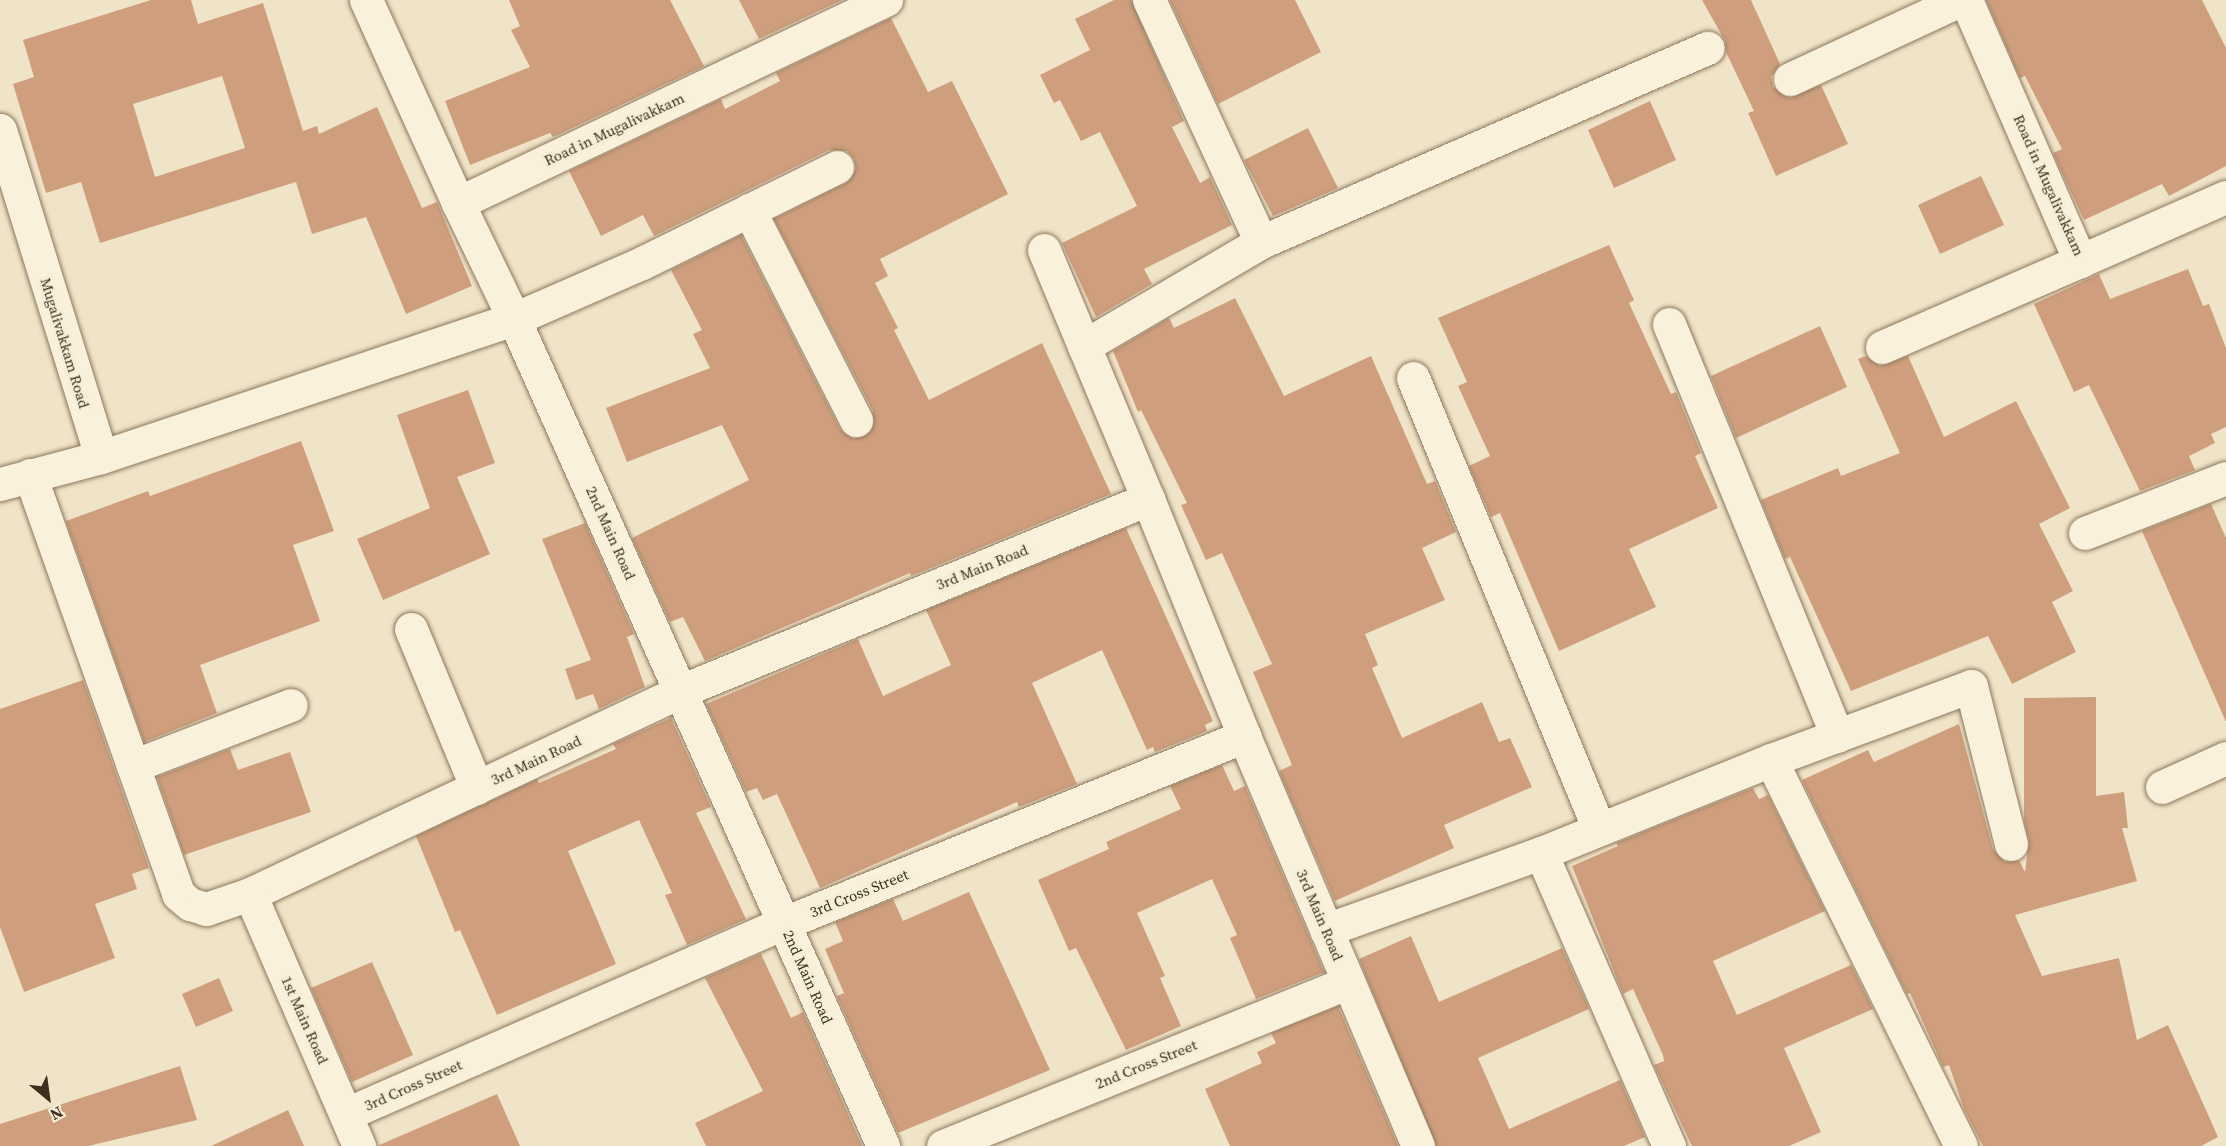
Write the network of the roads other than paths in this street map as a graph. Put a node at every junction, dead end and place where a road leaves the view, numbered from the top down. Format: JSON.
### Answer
{"nodes":[{"id":1,"x":366,"y":0,"type":"edge"},
{"id":2,"x":886,"y":0,"type":"edge"},
{"id":3,"x":1149,"y":0,"type":"edge"},
{"id":4,"x":1960,"y":0,"type":"edge"},
{"id":5,"x":1966,"y":0,"type":"edge"},
{"id":6,"x":1708,"y":48,"type":"dead end"},
{"id":7,"x":1790,"y":79,"type":"dead end"},
{"id":8,"x":0,"y":130,"type":"edge"},
{"id":9,"x":837,"y":167,"type":"dead end"},
{"id":10,"x":2226,"y":196,"type":"edge"},
{"id":11,"x":458,"y":203,"type":"junction"},
{"id":12,"x":750,"y":210,"type":"junction"},
{"id":13,"x":1261,"y":242,"type":"junction"},
{"id":14,"x":1044,"y":250,"type":"dead end"},
{"id":15,"x":2080,"y":261,"type":"junction"},
{"id":16,"x":514,"y":319,"type":"junction"},
{"id":17,"x":1669,"y":324,"type":"dead end"},
{"id":18,"x":1084,"y":346,"type":"junction"},
{"id":19,"x":1882,"y":347,"type":"dead end"},
{"id":20,"x":1413,"y":378,"type":"dead end"},
{"id":21,"x":856,"y":420,"type":"dead end"},
{"id":22,"x":100,"y":458,"type":"junction"},
{"id":23,"x":2226,"y":478,"type":"edge"},
{"id":24,"x":15,"y":480,"type":"edge"},
{"id":25,"x":1148,"y":499,"type":"junction"},
{"id":26,"x":2085,"y":533,"type":"dead end"},
{"id":27,"x":411,"y":628,"type":"dead end"},
{"id":28,"x":683,"y":690,"type":"junction"},
{"id":29,"x":291,"y":705,"type":"dead end"},
{"id":30,"x":1244,"y":736,"type":"junction"},
{"id":31,"x":1837,"y":736,"type":"junction"},
{"id":32,"x":2226,"y":758,"type":"edge"},
{"id":33,"x":1771,"y":760,"type":"junction"},
{"id":34,"x":133,"y":766,"type":"junction"},
{"id":35,"x":2162,"y":787,"type":"dead end"},
{"id":36,"x":477,"y":788,"type":"junction"},
{"id":37,"x":1599,"y":829,"type":"junction"},
{"id":38,"x":2011,"y":844,"type":"dead end"},
{"id":39,"x":1541,"y":852,"type":"junction"},
{"id":40,"x":250,"y":894,"type":"junction"},
{"id":41,"x":784,"y":923,"type":"junction"},
{"id":42,"x":1326,"y":930,"type":"junction"},
{"id":43,"x":1348,"y":982,"type":"junction"},
{"id":44,"x":346,"y":1114,"type":"junction"},
{"id":45,"x":359,"y":1146,"type":"edge"},
{"id":46,"x":883,"y":1146,"type":"edge"},
{"id":47,"x":943,"y":1146,"type":"edge"},
{"id":48,"x":1418,"y":1146,"type":"edge"},
{"id":49,"x":1669,"y":1146,"type":"edge"},
{"id":50,"x":1961,"y":1146,"type":"edge"}],
"edges":[{"from":1,"to":11,"type":"street"},
{"from":2,"to":11,"type":"street","name":"Road in Mugalivakkam"},
{"from":3,"to":13,"type":"street"},
{"from":4,"to":7,"type":"street"},
{"from":5,"to":15,"type":"street","name":"Road in Mugalivakkam"},
{"from":6,"to":13,"type":"street"},
{"from":8,"to":22,"type":"street","name":"Mugalivakkam Road"},
{"from":9,"to":12,"type":"street"},
{"from":10,"to":15,"type":"street","name":"Road in Mugalivakkam"},
{"from":11,"to":16,"type":"street"},
{"from":12,"to":16,"type":"street"},
{"from":12,"to":21,"type":"street"},
{"from":13,"to":18,"type":"street"},
{"from":14,"to":18,"type":"street"},
{"from":15,"to":19,"type":"street"},
{"from":16,"to":22,"type":"street"},
{"from":16,"to":28,"type":"street","name":"2nd Main Road"},
{"from":17,"to":31,"type":"street"},
{"from":18,"to":25,"type":"street"},
{"from":20,"to":37,"type":"street"},
{"from":22,"to":24,"type":"street"},
{"from":23,"to":26,"type":"street"},
{"from":24,"to":34,"type":"street"},
{"from":25,"to":28,"type":"street","name":"3rd Main Road"},
{"from":25,"to":30,"type":"street","name":"3rd Main Road"},
{"from":27,"to":36,"type":"street"},
{"from":28,"to":36,"type":"street","name":"3rd Main Road"},
{"from":28,"to":41,"type":"street","name":"2nd Main Road"},
{"from":29,"to":34,"type":"street"},
{"from":30,"to":41,"type":"street","name":"3rd Cross Street"},
{"from":30,"to":42,"type":"street","name":"3rd Main Road"},
{"from":31,"to":33,"type":"street"},
{"from":31,"to":38,"type":"street"},
{"from":32,"to":35,"type":"street"},
{"from":33,"to":37,"type":"street"},
{"from":33,"to":50,"type":"street"},
{"from":34,"to":40,"type":"street","name":"3rd Main Road"},
{"from":36,"to":40,"type":"street","name":"3rd Main Road"},
{"from":37,"to":39,"type":"street"},
{"from":39,"to":42,"type":"street"},
{"from":39,"to":49,"type":"street"},
{"from":40,"to":44,"type":"street","name":"1st Main Road"},
{"from":41,"to":44,"type":"street","name":"3rd Cross Street"},
{"from":41,"to":46,"type":"street","name":"2nd Main Road"},
{"from":42,"to":43,"type":"street","name":"3rd Main Road"},
{"from":43,"to":47,"type":"street","name":"2nd Cross Street"},
{"from":43,"to":48,"type":"street","name":"3rd Main Road"},
{"from":44,"to":45,"type":"street","name":"1st Main Road"}]}
